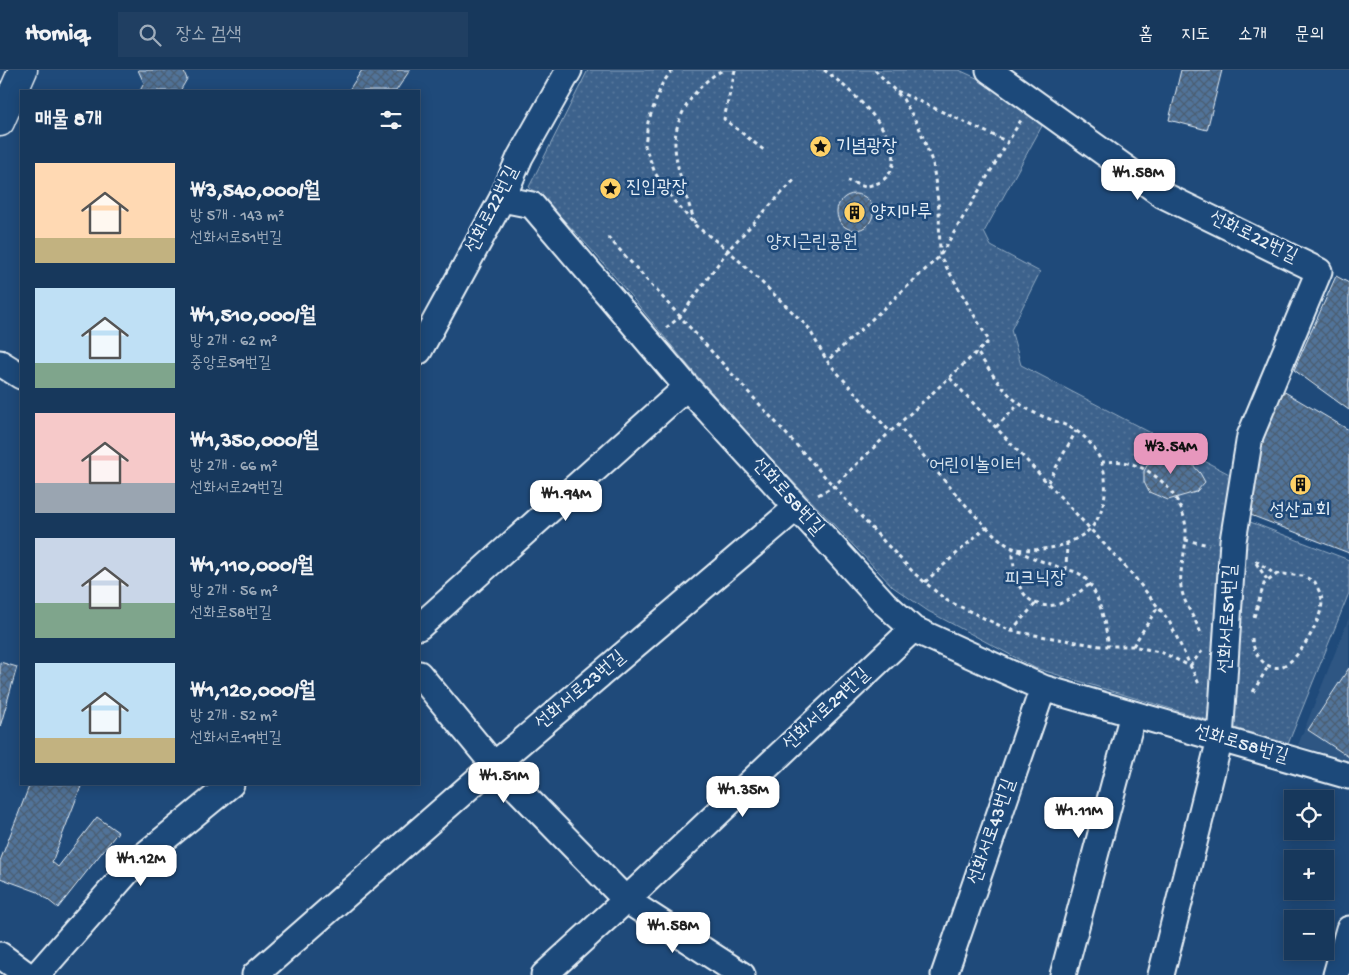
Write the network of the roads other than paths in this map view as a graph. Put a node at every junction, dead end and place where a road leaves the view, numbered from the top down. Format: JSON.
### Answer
{"nodes":[{"id":1,"x":23,"y":70,"type":"edge"},
{"id":2,"x":570,"y":70,"type":"edge"},
{"id":3,"x":989,"y":70,"type":"edge"},
{"id":4,"x":0,"y":122,"type":"edge"},
{"id":5,"x":502,"y":199,"type":"junction"},
{"id":6,"x":1319,"y":271,"type":"joint"},
{"id":7,"x":420,"y":350,"type":"edge"},
{"id":8,"x":0,"y":364,"type":"edge"},
{"id":9,"x":20,"y":375,"type":"edge"},
{"id":10,"x":687,"y":387,"type":"junction"},
{"id":11,"x":796,"y":508,"type":"junction"},
{"id":12,"x":420,"y":626,"type":"edge"},
{"id":13,"x":913,"y":629,"type":"junction"},
{"id":14,"x":420,"y":675,"type":"edge"},
{"id":15,"x":1042,"y":688,"type":"junction"},
{"id":16,"x":1133,"y":714,"type":"junction"},
{"id":17,"x":1220,"y":739,"type":"junction"},
{"id":18,"x":494,"y":765,"type":"junction"},
{"id":19,"x":1349,"y":776,"type":"edge"},
{"id":20,"x":230,"y":785,"type":"edge"},
{"id":21,"x":626,"y":900,"type":"junction"},
{"id":22,"x":1349,"y":929,"type":"edge"},
{"id":23,"x":0,"y":955,"type":"edge"},
{"id":24,"x":27,"y":975,"type":"edge"},
{"id":25,"x":37,"y":975,"type":"edge"},
{"id":26,"x":255,"y":975,"type":"edge"},
{"id":27,"x":544,"y":975,"type":"edge"},
{"id":28,"x":742,"y":975,"type":"edge"},
{"id":29,"x":944,"y":975,"type":"edge"},
{"id":30,"x":1063,"y":975,"type":"edge"},
{"id":31,"x":1161,"y":975,"type":"edge"},
{"id":32,"x":1336,"y":975,"type":"edge"}],
"edges":[{"from":1,"to":4,"type":"main road"},
{"from":2,"to":5,"type":"street","name":"선화로22번길"},
{"from":3,"to":6,"type":"street","name":"선화로22번길"},
{"from":5,"to":7,"type":"street","name":"선화로22번길"},
{"from":5,"to":10,"type":"street","name":"선화로58번길"},
{"from":6,"to":17,"type":"street","name":"선화서로51번길"},
{"from":8,"to":9,"type":"street"},
{"from":10,"to":11,"type":"street","name":"선화로58번길"},
{"from":10,"to":12,"type":"street"},
{"from":11,"to":13,"type":"street","name":"선화로58번길"},
{"from":11,"to":18,"type":"street","name":"선화서로23번길"},
{"from":13,"to":15,"type":"street","name":"선화로58번길"},
{"from":13,"to":21,"type":"street","name":"선화서로29번길"},
{"from":14,"to":18,"type":"street"},
{"from":15,"to":16,"type":"street","name":"선화로58번길"},
{"from":15,"to":29,"type":"street","name":"선화서로43번길"},
{"from":16,"to":17,"type":"street","name":"선화로58번길"},
{"from":16,"to":30,"type":"street"},
{"from":17,"to":19,"type":"street","name":"선화로58번길"},
{"from":17,"to":31,"type":"street","name":"선화서로51번길"},
{"from":18,"to":21,"type":"street"},
{"from":18,"to":26,"type":"street","name":"선화서로23번길"},
{"from":20,"to":25,"type":"street"},
{"from":21,"to":27,"type":"street","name":"선화서로29번길"},
{"from":21,"to":28,"type":"street"},
{"from":22,"to":32,"type":"street"},
{"from":23,"to":24,"type":"street"}]}
